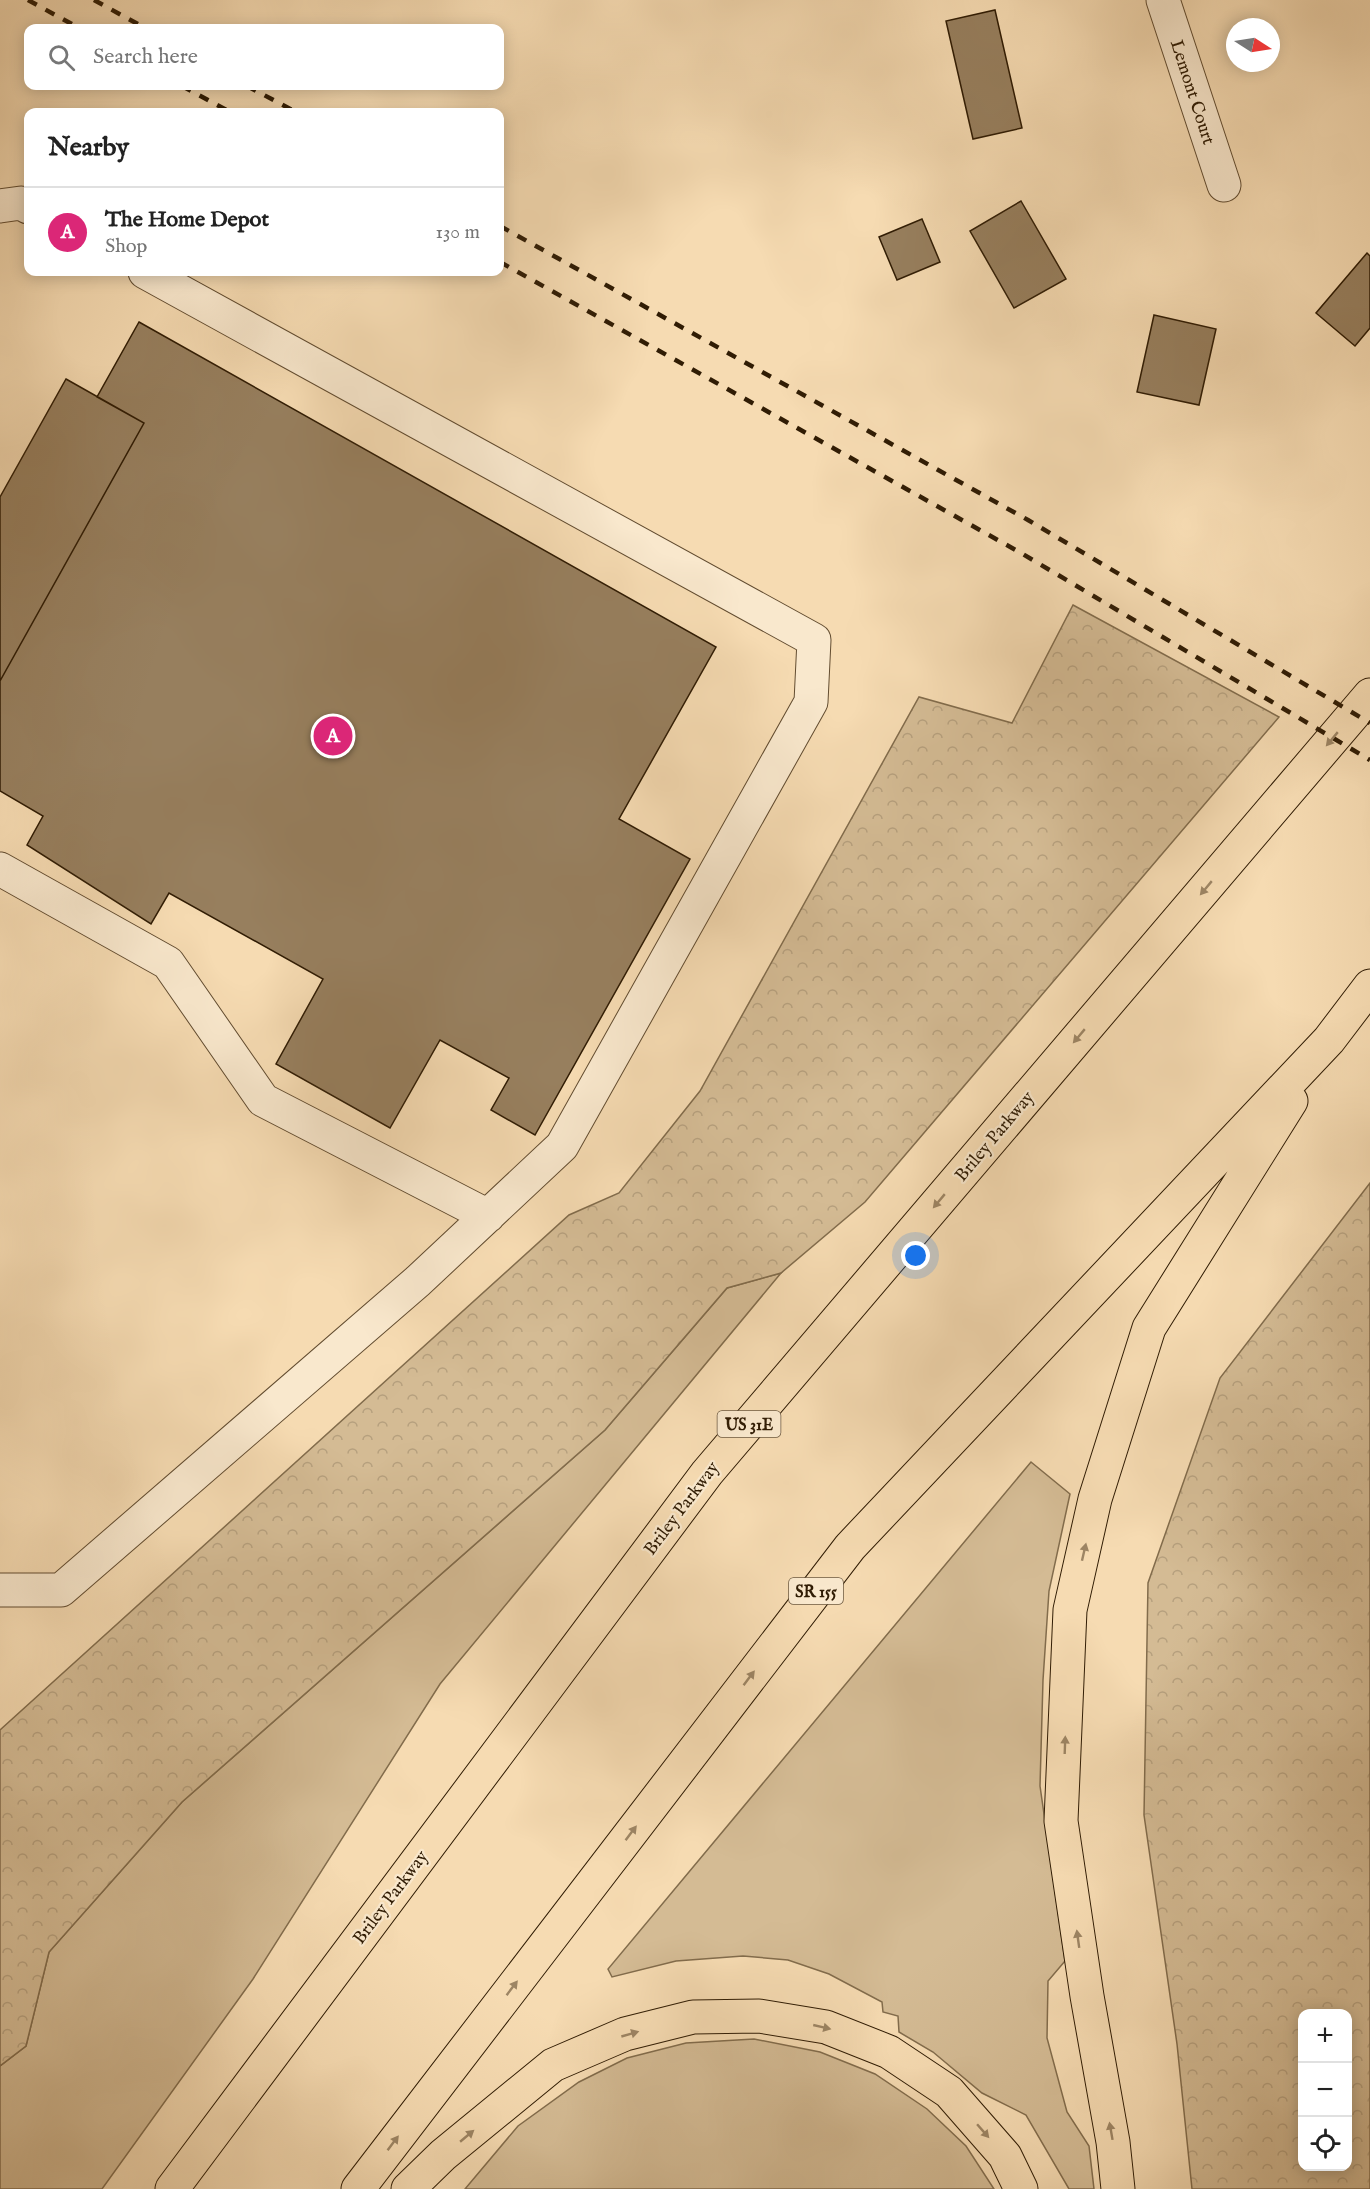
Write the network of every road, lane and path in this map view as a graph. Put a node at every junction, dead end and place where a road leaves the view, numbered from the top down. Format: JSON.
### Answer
{"nodes":[{"id":1,"x":1163,"y":0,"type":"edge"},
{"id":2,"x":1224,"y":184,"type":"dead end"},
{"id":3,"x":24,"y":205,"type":"edge"},
{"id":4,"x":0,"y":206,"type":"edge"},
{"id":5,"x":153,"y":276,"type":"edge"},
{"id":6,"x":1370,"y":695,"type":"edge"},
{"id":7,"x":0,"y":869,"type":"edge"},
{"id":8,"x":1370,"y":986,"type":"edge"},
{"id":9,"x":1329,"y":1040,"type":"junction"},
{"id":10,"x":488,"y":1216,"type":"junction"},
{"id":11,"x":0,"y":1590,"type":"edge"},
{"id":12,"x":172,"y":2189,"type":"edge"},
{"id":13,"x":358,"y":2189,"type":"edge"},
{"id":14,"x":408,"y":2189,"type":"edge"},
{"id":15,"x":1022,"y":2189,"type":"edge"},
{"id":16,"x":1118,"y":2189,"type":"edge"}],
"edges":[{"from":1,"to":2,"type":"street","name":"Lemont Court"},
{"from":3,"to":4,"type":"street"},
{"from":5,"to":10,"type":"street"},
{"from":6,"to":12,"type":"highway","name":"Briley Parkway","number":"US 31E","one_way":true},
{"from":7,"to":10,"type":"street"},
{"from":8,"to":9,"type":"highway"},
{"from":13,"to":9,"type":"highway","number":"SR 155","one_way":true},
{"from":16,"to":9,"type":"highway","one_way":true},
{"from":10,"to":11,"type":"street"},
{"from":14,"to":15,"type":"highway","one_way":true}]}
